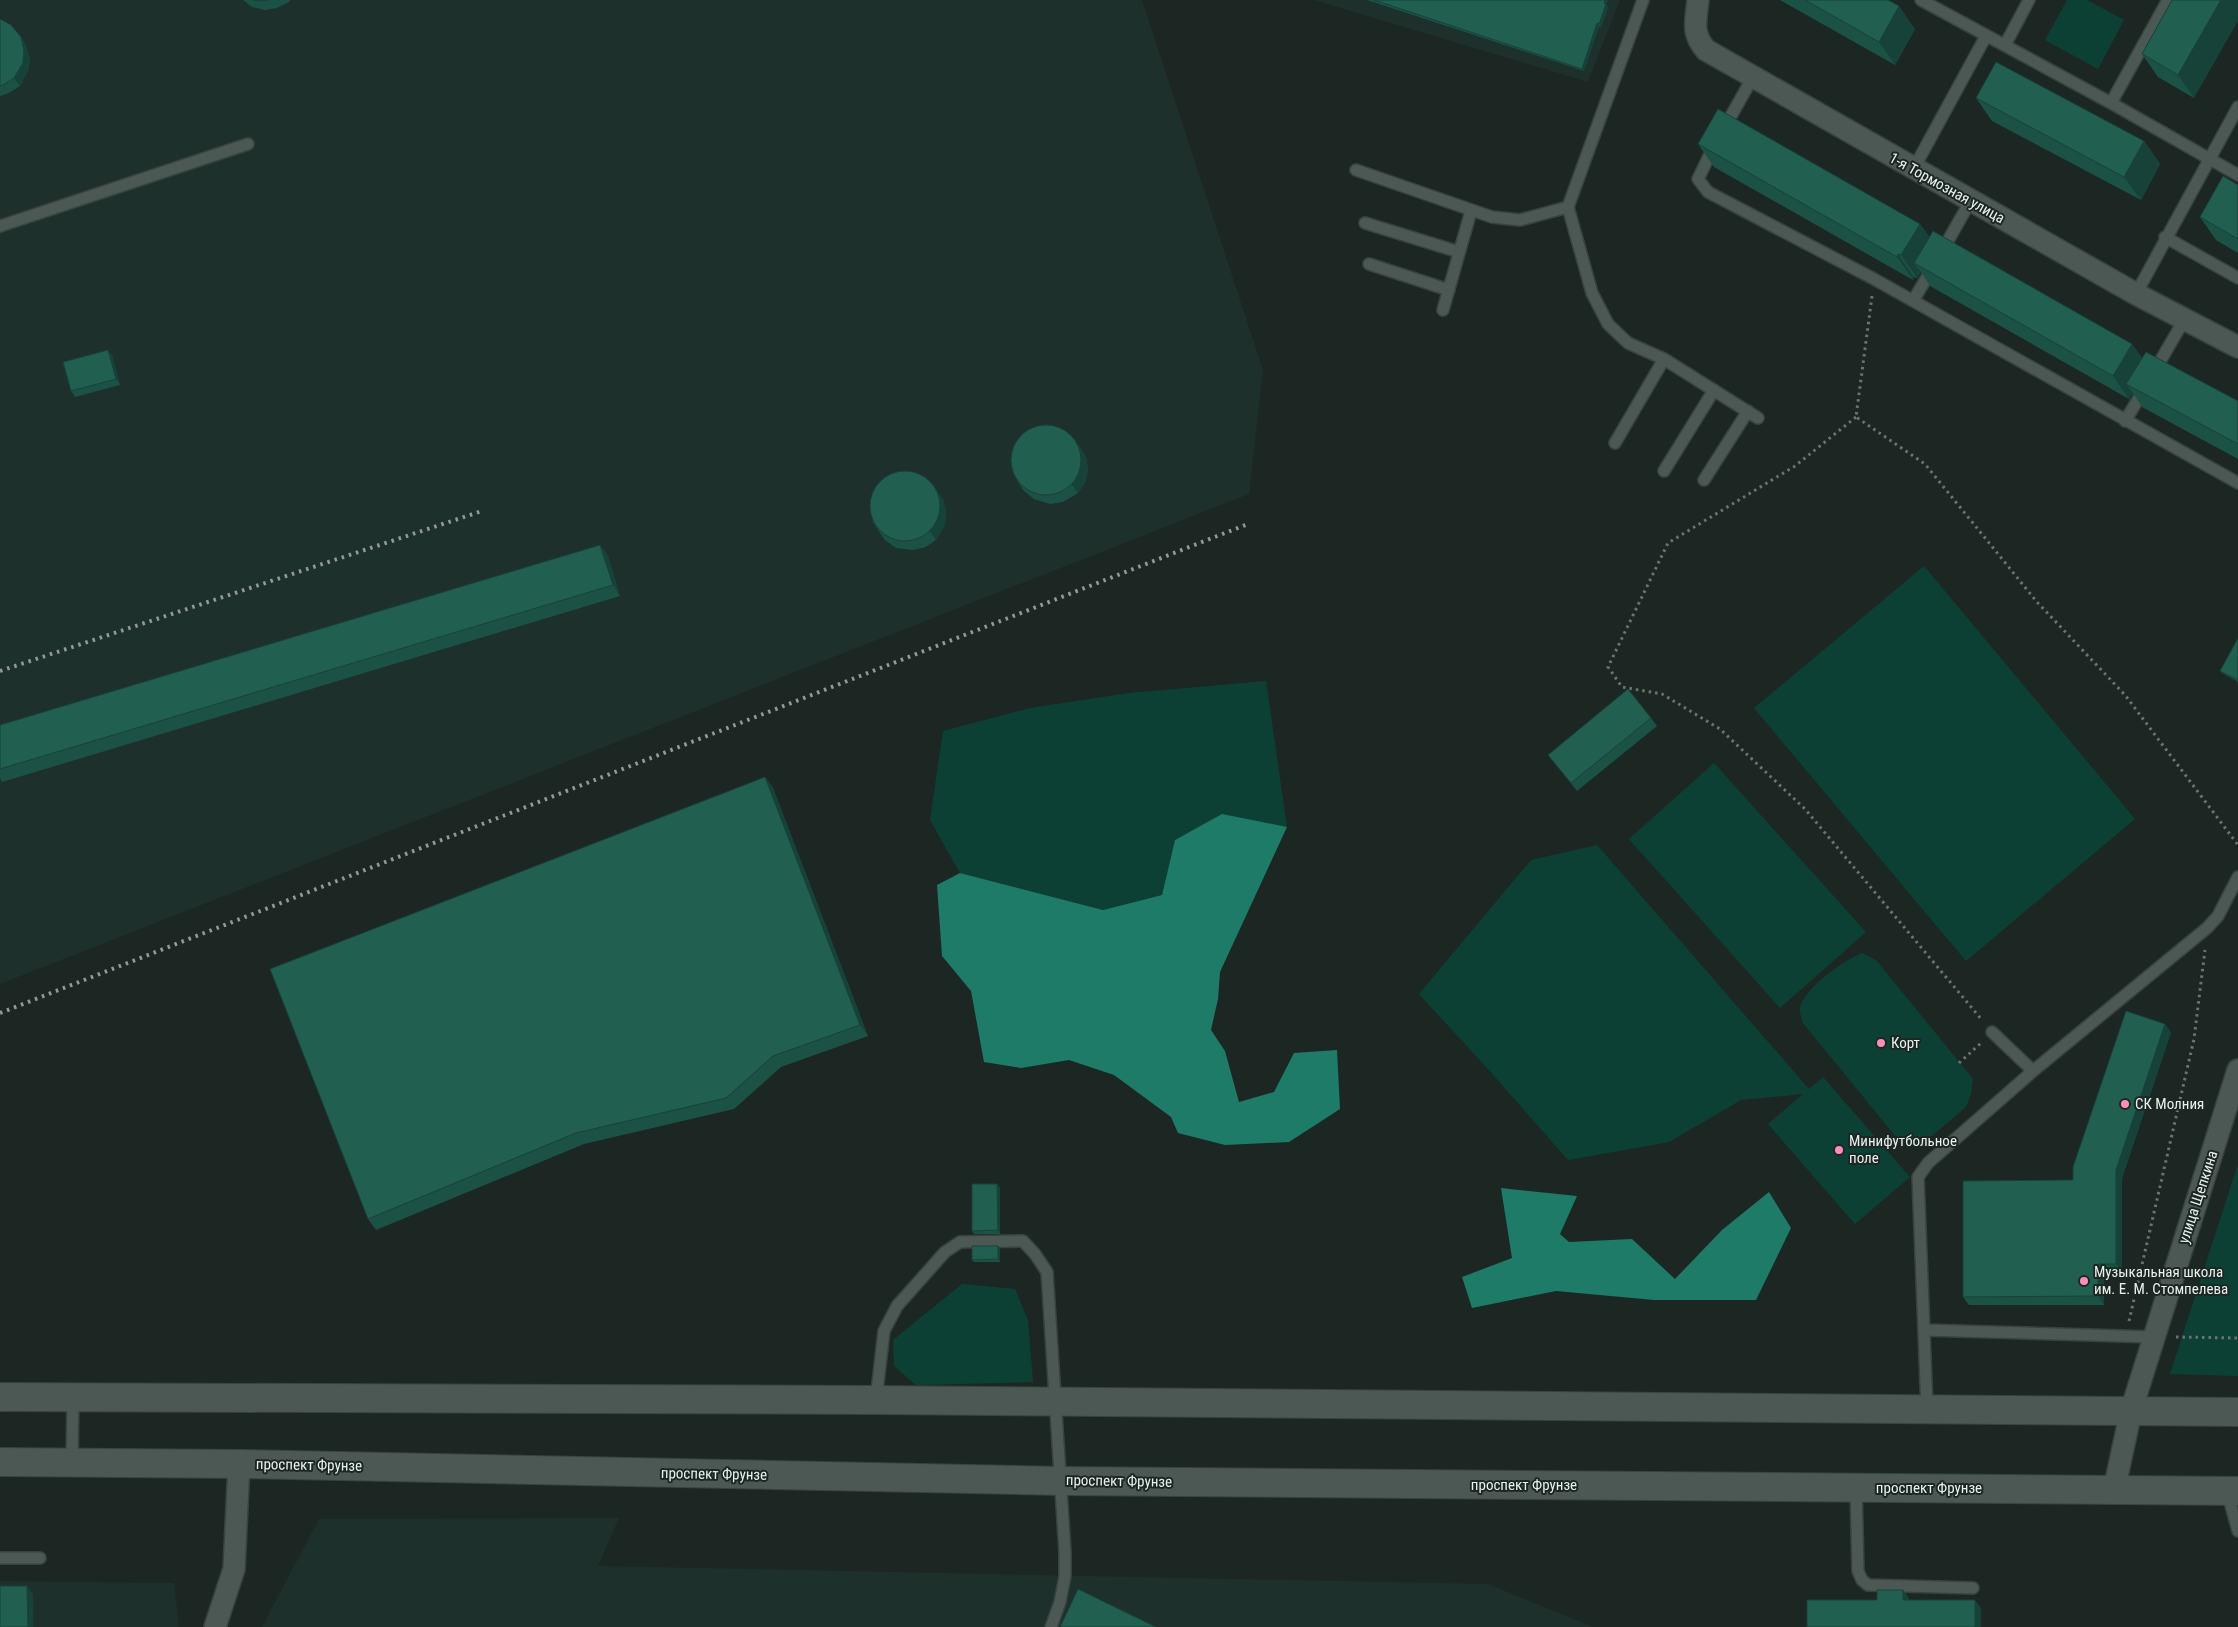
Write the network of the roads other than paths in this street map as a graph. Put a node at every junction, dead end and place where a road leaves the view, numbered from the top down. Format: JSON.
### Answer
{"nodes":[{"id":1,"x":1643,"y":0,"type":"edge"},
{"id":2,"x":1698,"y":0,"type":"edge"},
{"id":3,"x":1921,"y":0,"type":"edge"},
{"id":4,"x":2029,"y":0,"type":"edge"},
{"id":5,"x":2168,"y":0,"type":"edge"},
{"id":6,"x":1986,"y":36,"type":"junction"},
{"id":7,"x":2005,"y":45,"type":"junction"},
{"id":8,"x":1753,"y":77,"type":"junction"},
{"id":9,"x":2111,"y":103,"type":"junction"},
{"id":10,"x":2238,"y":107,"type":"edge"},
{"id":11,"x":248,"y":144,"type":"dead end"},
{"id":12,"x":2209,"y":159,"type":"junction"},
{"id":13,"x":1356,"y":170,"type":"dead end"},
{"id":14,"x":1913,"y":170,"type":"junction"},
{"id":15,"x":2238,"y":175,"type":"edge"},
{"id":16,"x":1971,"y":200,"type":"junction"},
{"id":17,"x":1568,"y":207,"type":"junction"},
{"id":18,"x":1471,"y":211,"type":"junction"},
{"id":19,"x":1365,"y":223,"type":"dead end"},
{"id":20,"x":0,"y":226,"type":"edge"},
{"id":21,"x":2165,"y":237,"type":"junction"},
{"id":22,"x":1460,"y":252,"type":"junction"},
{"id":23,"x":1369,"y":264,"type":"dead end"},
{"id":24,"x":2238,"y":278,"type":"edge"},
{"id":25,"x":1449,"y":290,"type":"junction"},
{"id":26,"x":2136,"y":294,"type":"junction"},
{"id":27,"x":1913,"y":301,"type":"junction"},
{"id":28,"x":1443,"y":310,"type":"dead end"},
{"id":29,"x":2184,"y":320,"type":"junction"},
{"id":30,"x":2238,"y":347,"type":"edge"},
{"id":31,"x":1664,"y":359,"type":"junction"},
{"id":32,"x":1714,"y":390,"type":"junction"},
{"id":33,"x":2125,"y":421,"type":"junction"},
{"id":34,"x":1615,"y":442,"type":"dead end"},
{"id":35,"x":1664,"y":471,"type":"dead end"},
{"id":36,"x":1704,"y":480,"type":"dead end"},
{"id":37,"x":2238,"y":484,"type":"edge"},
{"id":38,"x":2238,"y":877,"type":"edge"},
{"id":39,"x":1992,"y":1032,"type":"road end"},
{"id":40,"x":2238,"y":1070,"type":"edge"},
{"id":41,"x":2033,"y":1071,"type":"junction"},
{"id":42,"x":1924,"y":1330,"type":"junction"},
{"id":43,"x":2154,"y":1337,"type":"junction"},
{"id":44,"x":0,"y":1397,"type":"edge"},
{"id":45,"x":74,"y":1398,"type":"junction"},
{"id":46,"x":876,"y":1400,"type":"junction"},
{"id":47,"x":1056,"y":1401,"type":"junction"},
{"id":48,"x":1927,"y":1409,"type":"junction"},
{"id":49,"x":2131,"y":1410,"type":"junction"},
{"id":50,"x":2238,"y":1412,"type":"edge"},
{"id":51,"x":0,"y":1462,"type":"edge"},
{"id":52,"x":72,"y":1463,"type":"junction"},
{"id":53,"x":239,"y":1464,"type":"junction"},
{"id":54,"x":1062,"y":1481,"type":"junction"},
{"id":55,"x":1856,"y":1488,"type":"junction"},
{"id":56,"x":2114,"y":1490,"type":"junction"},
{"id":57,"x":2233,"y":1491,"type":"edge"},
{"id":58,"x":2238,"y":1531,"type":"edge"},
{"id":59,"x":0,"y":1558,"type":"edge"},
{"id":60,"x":40,"y":1558,"type":"dead end"},
{"id":61,"x":1973,"y":1588,"type":"dead end"},
{"id":62,"x":215,"y":1627,"type":"edge"},
{"id":63,"x":1051,"y":1627,"type":"edge"}],
"edges":[{"from":1,"to":17,"type":"lane"},
{"from":2,"to":8,"type":"street","name":"1-я Тормозная улица"},
{"from":3,"to":6,"type":"lane"},
{"from":4,"to":7,"type":"lane"},
{"from":5,"to":9,"type":"lane"},
{"from":6,"to":7,"type":"lane"},
{"from":6,"to":14,"type":"lane"},
{"from":7,"to":9,"type":"lane"},
{"from":8,"to":14,"type":"street","name":"1-я Тормозная улица"},
{"from":8,"to":27,"type":"lane"},
{"from":9,"to":12,"type":"lane"},
{"from":10,"to":12,"type":"lane"},
{"from":11,"to":20,"type":"lane"},
{"from":12,"to":15,"type":"lane"},
{"from":12,"to":21,"type":"lane"},
{"from":13,"to":18,"type":"lane"},
{"from":14,"to":16,"type":"street","name":"1-я Тормозная улица"},
{"from":16,"to":26,"type":"street","name":"1-я Тормозная улица"},
{"from":16,"to":27,"type":"lane"},
{"from":17,"to":18,"type":"lane"},
{"from":17,"to":31,"type":"lane"},
{"from":18,"to":22,"type":"lane"},
{"from":19,"to":22,"type":"lane"},
{"from":21,"to":24,"type":"lane"},
{"from":21,"to":26,"type":"lane"},
{"from":22,"to":25,"type":"lane"},
{"from":23,"to":25,"type":"lane"},
{"from":25,"to":28,"type":"lane"},
{"from":26,"to":29,"type":"street","name":"1-я Тормозная улица"},
{"from":27,"to":33,"type":"lane"},
{"from":29,"to":30,"type":"street","name":"1-я Тормозная улица"},
{"from":29,"to":33,"type":"lane"},
{"from":31,"to":32,"type":"lane"},
{"from":31,"to":34,"type":"lane"},
{"from":32,"to":35,"type":"lane"},
{"from":32,"to":36,"type":"lane"},
{"from":33,"to":37,"type":"lane"},
{"from":38,"to":41,"type":"lane"},
{"from":39,"to":41,"type":"lane"},
{"from":40,"to":43,"type":"street","name":"улица Щепкина"},
{"from":41,"to":42,"type":"lane"},
{"from":42,"to":43,"type":"lane"},
{"from":42,"to":48,"type":"lane"},
{"from":43,"to":49,"type":"street","name":"улица Щепкина"},
{"from":44,"to":45,"type":"main road"},
{"from":45,"to":46,"type":"main road"},
{"from":45,"to":52,"type":"lane"},
{"from":46,"to":47,"type":"main road"},
{"from":46,"to":47,"type":"lane"},
{"from":47,"to":48,"type":"main road"},
{"from":47,"to":54,"type":"lane"},
{"from":48,"to":49,"type":"main road"},
{"from":49,"to":50,"type":"main road"},
{"from":49,"to":56,"type":"street","name":"улица Щепкина"},
{"from":51,"to":52,"type":"main road","name":"проспект Фрунзе"},
{"from":52,"to":53,"type":"main road","name":"проспект Фрунзе"},
{"from":53,"to":54,"type":"main road","name":"проспект Фрунзе"},
{"from":53,"to":62,"type":"street"},
{"from":54,"to":55,"type":"main road","name":"проспект Фрунзе"},
{"from":54,"to":63,"type":"lane"},
{"from":55,"to":56,"type":"main road","name":"проспект Фрунзе"},
{"from":55,"to":61,"type":"lane"},
{"from":56,"to":57,"type":"main road","name":"проспект Фрунзе"},
{"from":57,"to":58,"type":"lane"},
{"from":59,"to":60,"type":"lane"}]}
